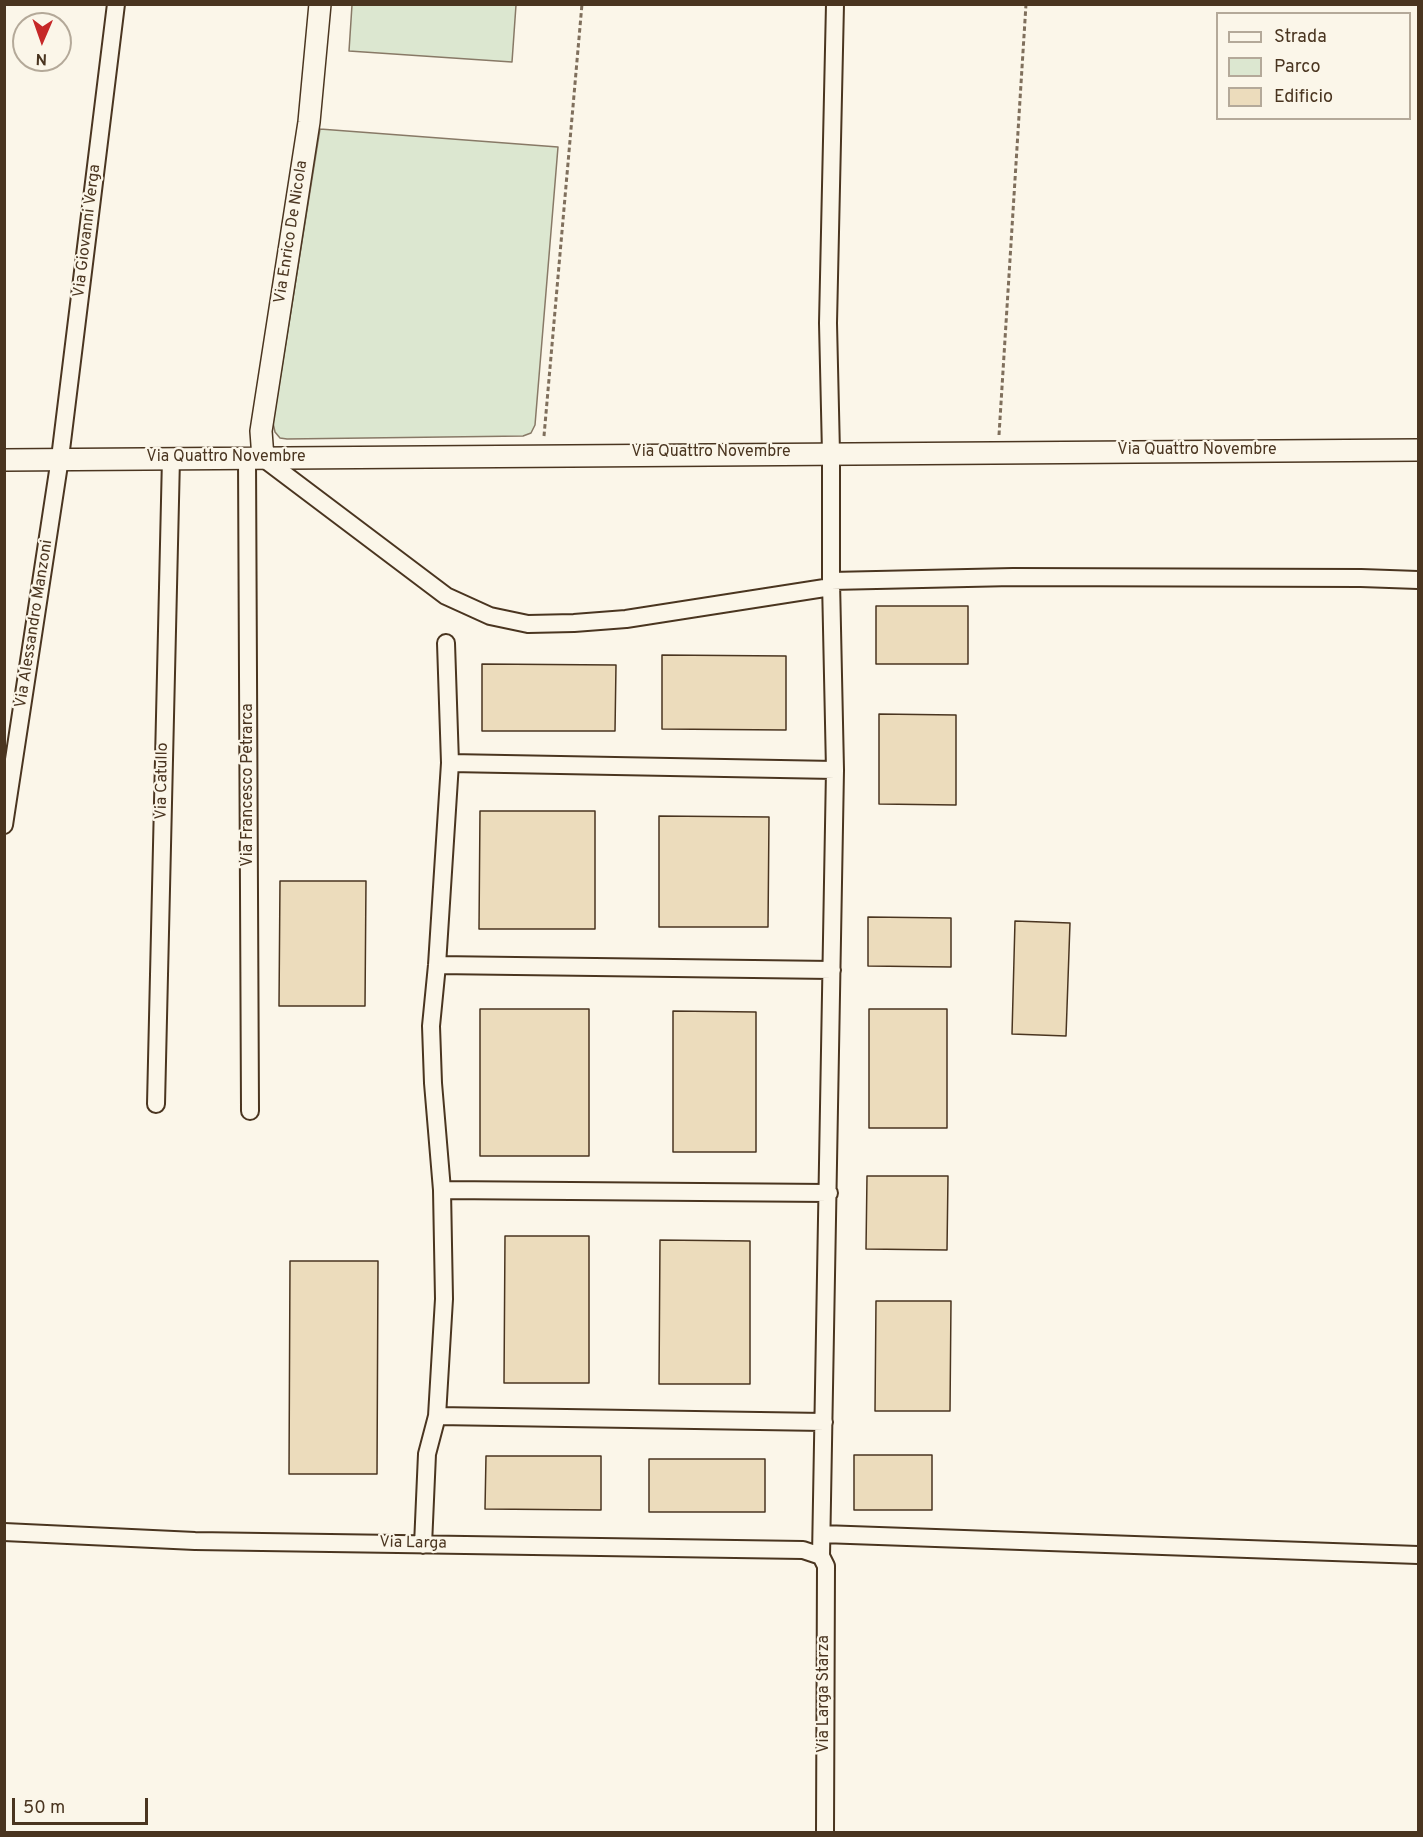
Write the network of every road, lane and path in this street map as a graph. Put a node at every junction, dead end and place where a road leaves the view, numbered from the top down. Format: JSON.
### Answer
{"nodes":[{"id":1,"x":116,"y":4,"type":"edge"},
{"id":2,"x":320,"y":4,"type":"edge"},
{"id":3,"x":582,"y":4,"type":"edge"},
{"id":4,"x":836,"y":4,"type":"edge"},
{"id":5,"x":1026,"y":4,"type":"edge"},
{"id":6,"x":1419,"y":450,"type":"edge"},
{"id":7,"x":998,"y":452,"type":"junction"},
{"id":8,"x":831,"y":453,"type":"junction"},
{"id":9,"x":542,"y":455,"type":"junction"},
{"id":10,"x":60,"y":458,"type":"junction"},
{"id":11,"x":171,"y":458,"type":"junction"},
{"id":12,"x":255,"y":458,"type":"junction"},
{"id":13,"x":4,"y":460,"type":"edge"},
{"id":14,"x":1419,"y":580,"type":"edge"},
{"id":15,"x":831,"y":584,"type":"junction"},
{"id":16,"x":446,"y":643,"type":"dead end"},
{"id":17,"x":450,"y":763,"type":"junction"},
{"id":18,"x":835,"y":770,"type":"junction"},
{"id":19,"x":4,"y":825,"type":"edge"},
{"id":20,"x":437,"y":965,"type":"junction"},
{"id":21,"x":832,"y":970,"type":"junction"},
{"id":22,"x":156,"y":1104,"type":"dead end"},
{"id":23,"x":250,"y":1111,"type":"dead end"},
{"id":24,"x":442,"y":1190,"type":"junction"},
{"id":25,"x":829,"y":1193,"type":"junction"},
{"id":26,"x":437,"y":1416,"type":"junction"},
{"id":27,"x":824,"y":1422,"type":"junction"},
{"id":28,"x":4,"y":1532,"type":"edge"},
{"id":29,"x":822,"y":1534,"type":"junction"},
{"id":30,"x":423,"y":1545,"type":"junction"},
{"id":31,"x":1419,"y":1555,"type":"edge"},
{"id":32,"x":821,"y":1556,"type":"junction"},
{"id":33,"x":825,"y":1833,"type":"edge"}],
"edges":[{"from":1,"to":10,"type":"street","name":"Via Giovanni Verga"},
{"from":2,"to":12,"type":"street","name":"Via Enrico De Nicola"},
{"from":3,"to":9,"type":"path"},
{"from":4,"to":8,"type":"street","name":"Via Larga Starza"},
{"from":5,"to":7,"type":"path"},
{"from":6,"to":7,"type":"street","name":"Via Quattro Novembre"},
{"from":7,"to":8,"type":"street","name":"Via Quattro Novembre"},
{"from":8,"to":9,"type":"street","name":"Via Quattro Novembre"},
{"from":8,"to":15,"type":"street","name":"Via Larga Starza"},
{"from":9,"to":12,"type":"street","name":"Via Quattro Novembre"},
{"from":10,"to":11,"type":"street","name":"Via Quattro Novembre"},
{"from":10,"to":13,"type":"street","name":"Via Quattro Novembre"},
{"from":10,"to":19,"type":"street","name":"Via Alessandro Manzoni"},
{"from":11,"to":12,"type":"street","name":"Via Quattro Novembre"},
{"from":11,"to":22,"type":"street","name":"Via Catullo"},
{"from":12,"to":15,"type":"street"},
{"from":12,"to":23,"type":"street","name":"Via Francesco Petrarca"},
{"from":14,"to":15,"type":"street"},
{"from":15,"to":18,"type":"street","name":"Via Larga Starza"},
{"from":16,"to":17,"type":"street"},
{"from":17,"to":18,"type":"street"},
{"from":17,"to":20,"type":"street"},
{"from":18,"to":21,"type":"street","name":"Via Larga Starza"},
{"from":20,"to":21,"type":"street"},
{"from":20,"to":24,"type":"street"},
{"from":21,"to":25,"type":"street","name":"Via Larga Starza"},
{"from":24,"to":25,"type":"street"},
{"from":24,"to":26,"type":"street"},
{"from":25,"to":27,"type":"street","name":"Via Larga Starza"},
{"from":26,"to":27,"type":"street"},
{"from":26,"to":30,"type":"street"},
{"from":27,"to":29,"type":"street","name":"Via Larga Starza"},
{"from":28,"to":30,"type":"street","name":"Via Larga"},
{"from":29,"to":31,"type":"street"},
{"from":29,"to":32,"type":"street","name":"Via Larga Starza"},
{"from":30,"to":32,"type":"street","name":"Via Larga"},
{"from":32,"to":33,"type":"street","name":"Via Larga Starza"}]}
